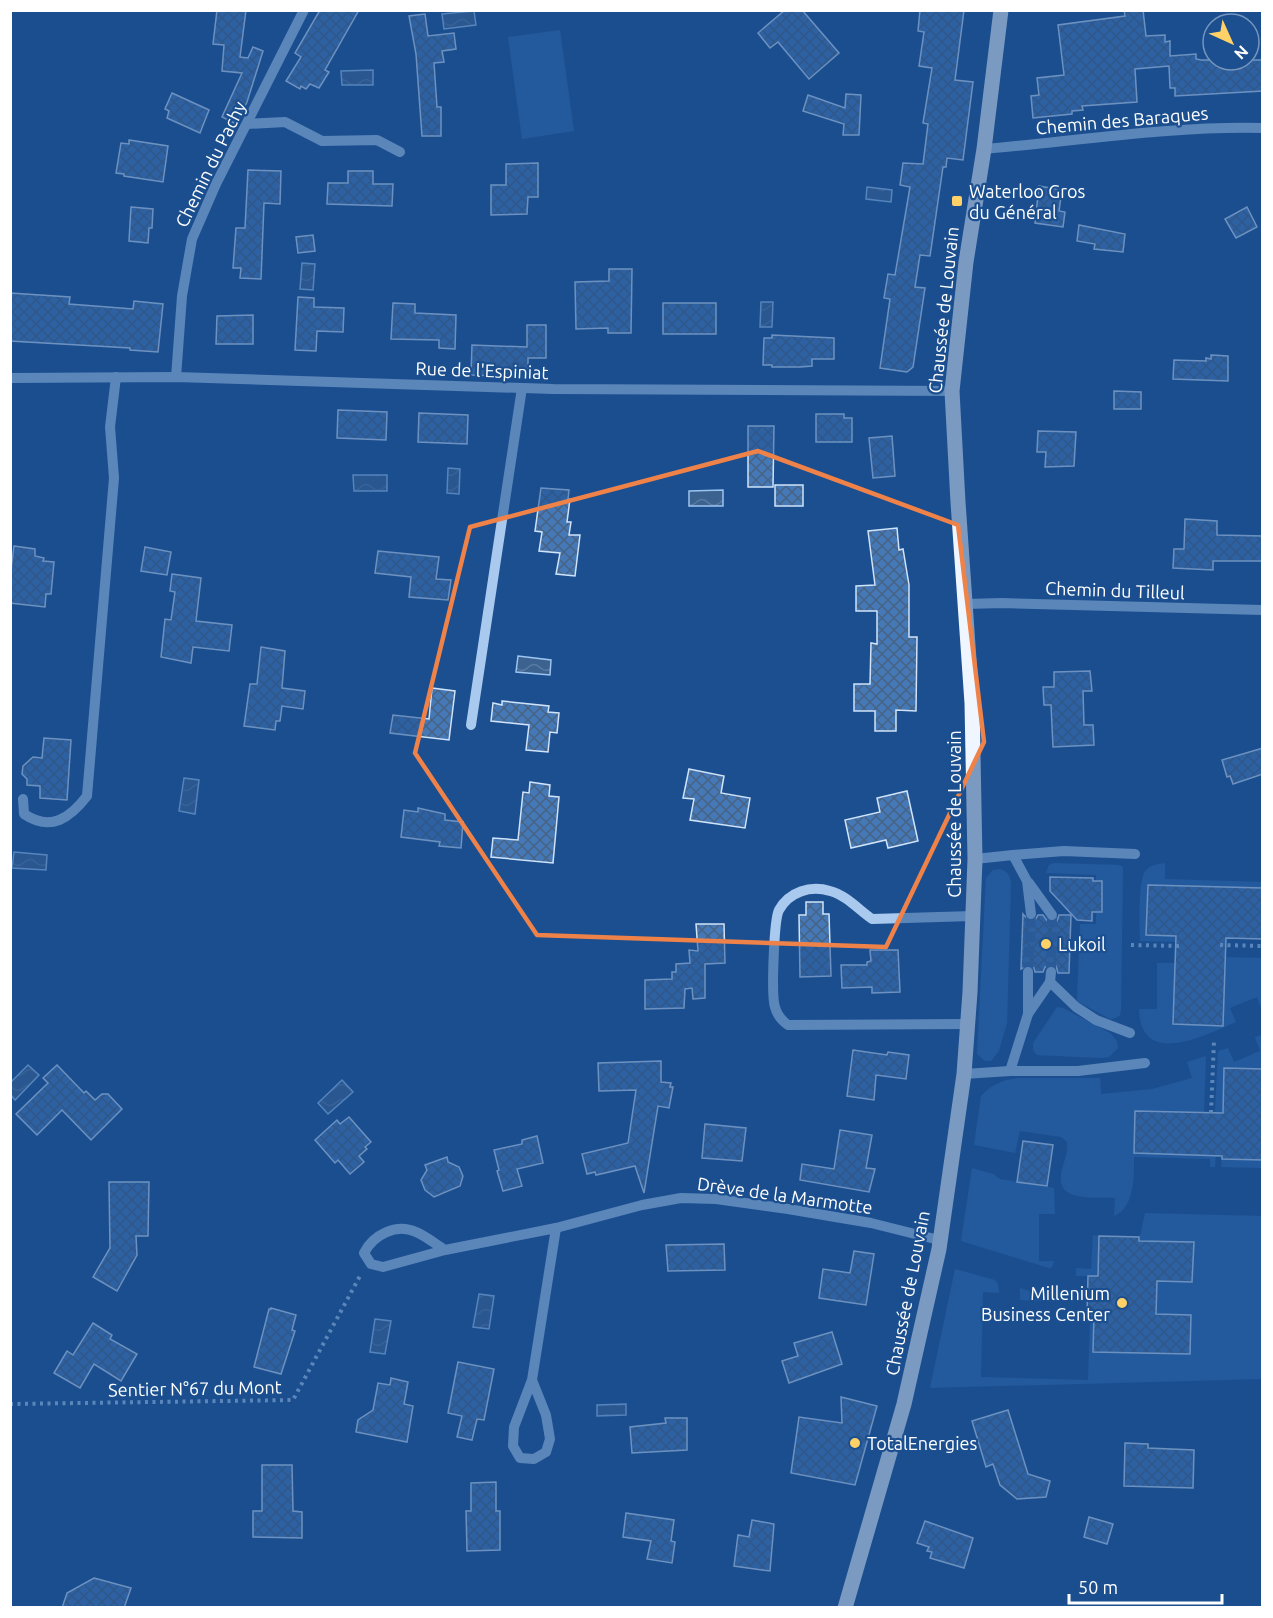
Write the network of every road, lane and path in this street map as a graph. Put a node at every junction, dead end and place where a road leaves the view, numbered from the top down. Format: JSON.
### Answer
{"nodes":[{"id":1,"x":304,"y":10,"type":"edge"},
{"id":2,"x":1001,"y":10,"type":"edge"},
{"id":3,"x":247,"y":124,"type":"junction"},
{"id":4,"x":1263,"y":128,"type":"edge"},
{"id":5,"x":984,"y":149,"type":"junction"},
{"id":6,"x":400,"y":152,"type":"dead end"},
{"id":7,"x":116,"y":377,"type":"junction"},
{"id":8,"x":176,"y":377,"type":"junction"},
{"id":9,"x":10,"y":378,"type":"edge"},
{"id":10,"x":522,"y":388,"type":"junction"},
{"id":11,"x":952,"y":391,"type":"junction"},
{"id":12,"x":966,"y":604,"type":"junction"},
{"id":13,"x":1263,"y":610,"type":"edge"},
{"id":14,"x":471,"y":725,"type":"dead end"},
{"id":15,"x":23,"y":799,"type":"dead end"},
{"id":16,"x":1135,"y":854,"type":"dead end"},
{"id":17,"x":1013,"y":855,"type":"junction"},
{"id":18,"x":975,"y":859,"type":"junction"},
{"id":19,"x":1027,"y":881,"type":"junction"},
{"id":20,"x":1031,"y":914,"type":"tunnel mouth"},
{"id":21,"x":1052,"y":915,"type":"tunnel mouth"},
{"id":22,"x":973,"y":916,"type":"junction"},
{"id":23,"x":1131,"y":945,"type":"dead end"},
{"id":24,"x":1220,"y":945,"type":"dead end"},
{"id":25,"x":1263,"y":945,"type":"edge"},
{"id":26,"x":1180,"y":946,"type":"dead end"},
{"id":27,"x":1028,"y":972,"type":"tunnel mouth"},
{"id":28,"x":1028,"y":1014,"type":"junction"},
{"id":29,"x":968,"y":1024,"type":"junction"},
{"id":30,"x":1130,"y":1033,"type":"dead end"},
{"id":31,"x":1214,"y":1041,"type":"dead end"},
{"id":32,"x":1145,"y":1063,"type":"dead end"},
{"id":33,"x":1010,"y":1071,"type":"junction"},
{"id":34,"x":964,"y":1074,"type":"junction"},
{"id":35,"x":1211,"y":1113,"type":"dead end"},
{"id":36,"x":556,"y":1228,"type":"junction"},
{"id":37,"x":939,"y":1240,"type":"junction"},
{"id":38,"x":445,"y":1250,"type":"junction"},
{"id":39,"x":369,"y":1261,"type":"junction"},
{"id":40,"x":1065,"y":1291,"type":"dead end"},
{"id":41,"x":1088,"y":1292,"type":"dead end"},
{"id":42,"x":532,"y":1380,"type":"junction"},
{"id":43,"x":10,"y":1404,"type":"edge"},
{"id":44,"x":845,"y":1608,"type":"edge"}],
"edges":[{"from":1,"to":3,"type":"street","name":"Chemin du Pachy"},
{"from":2,"to":5,"type":"main road","name":"Chaussée de Louvain"},
{"from":3,"to":6,"type":"street"},
{"from":3,"to":8,"type":"street","name":"Chemin du Pachy"},
{"from":4,"to":5,"type":"street","name":"Chemin des Baraques"},
{"from":5,"to":11,"type":"main road","name":"Chaussée de Louvain"},
{"from":7,"to":8,"type":"street","name":"Rue de l'Espiniat"},
{"from":7,"to":9,"type":"street","name":"Rue de l'Espiniat"},
{"from":7,"to":15,"type":"street"},
{"from":8,"to":10,"type":"street","name":"Rue de l'Espiniat"},
{"from":10,"to":11,"type":"street","name":"Rue de l'Espiniat"},
{"from":10,"to":14,"type":"street"},
{"from":11,"to":12,"type":"main road","name":"Chaussée de Louvain"},
{"from":12,"to":13,"type":"street","name":"Chemin du Tilleul"},
{"from":12,"to":18,"type":"main road","name":"Chaussée de Louvain"},
{"from":16,"to":17,"type":"street"},
{"from":17,"to":18,"type":"street"},
{"from":17,"to":19,"type":"street"},
{"from":18,"to":22,"type":"main road","name":"Chaussée de Louvain"},
{"from":19,"to":20,"type":"street"},
{"from":19,"to":21,"type":"street"},
{"from":22,"to":29,"type":"main road","name":"Chaussée de Louvain"},
{"from":22,"to":29,"type":"street"},
{"from":23,"to":26,"type":"path"},
{"from":24,"to":25,"type":"path"},
{"from":27,"to":28,"type":"street"},
{"from":28,"to":30,"type":"street"},
{"from":28,"to":33,"type":"street"},
{"from":29,"to":34,"type":"main road","name":"Chaussée de Louvain"},
{"from":31,"to":35,"type":"path"},
{"from":32,"to":33,"type":"street"},
{"from":33,"to":34,"type":"street"},
{"from":34,"to":37,"type":"main road","name":"Chaussée de Louvain"},
{"from":36,"to":37,"type":"street","name":"Drève de la Marmotte"},
{"from":36,"to":38,"type":"street","name":"Drève de la Marmotte"},
{"from":36,"to":42,"type":"street"},
{"from":37,"to":44,"type":"main road","name":"Chaussée de Louvain"},
{"from":38,"to":39,"type":"street","name":"Drève de la Marmotte"},
{"from":38,"to":39,"type":"street"},
{"from":39,"to":43,"type":"path","name":"Sentier N°67 du Mont"},
{"from":40,"to":41,"type":"path"},
{"from":42,"to":42,"type":"street"}]}
